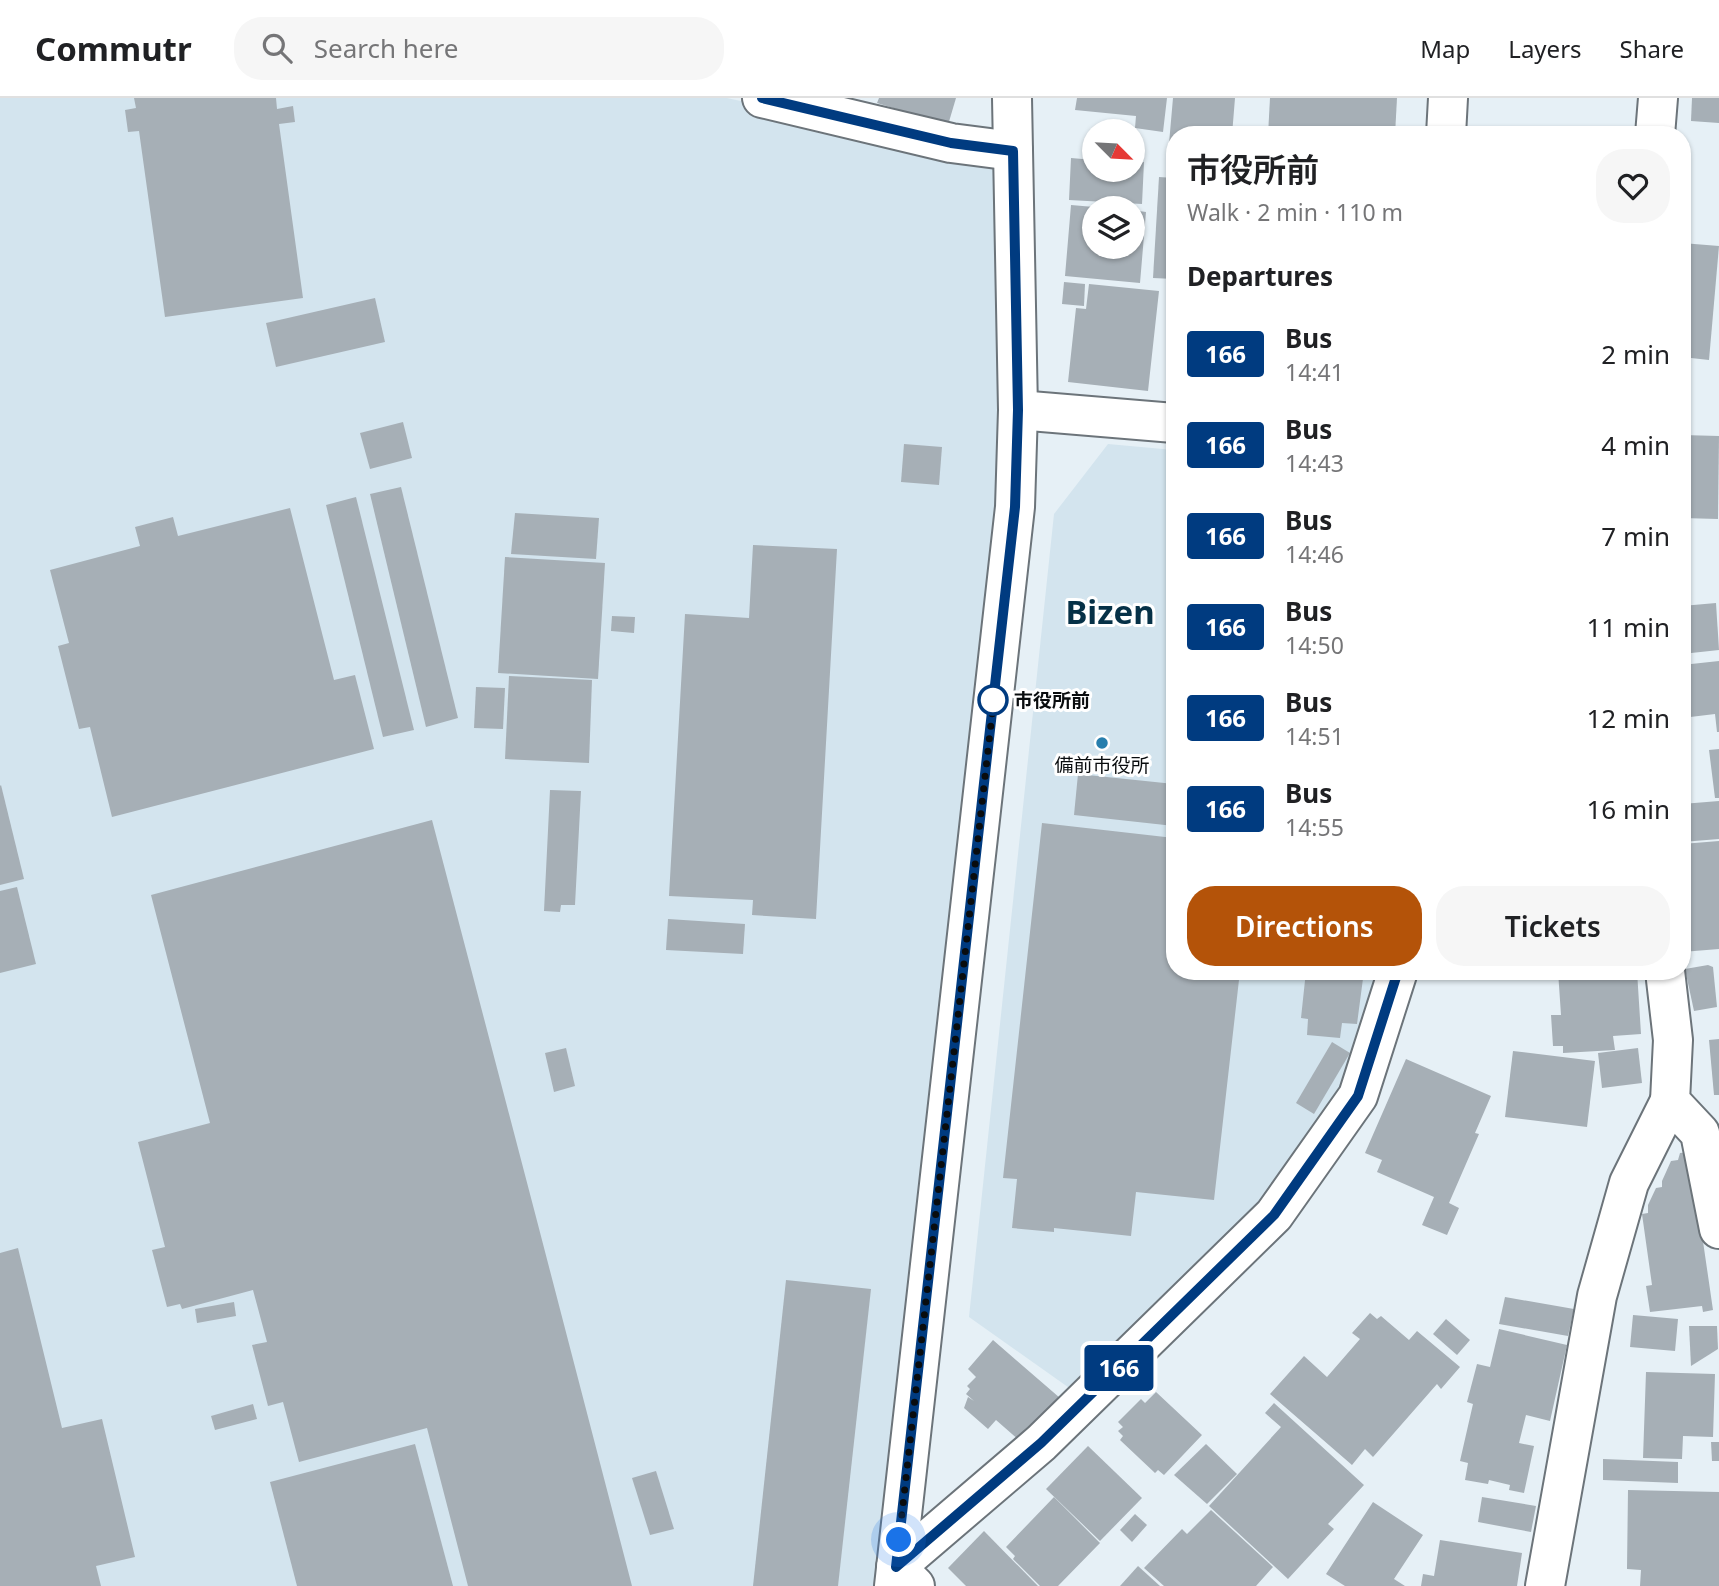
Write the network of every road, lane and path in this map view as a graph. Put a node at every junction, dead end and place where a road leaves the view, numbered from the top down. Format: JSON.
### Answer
{"nodes":[{"id":1,"x":762,"y":98,"type":"edge"},
{"id":2,"x":1012,"y":98,"type":"edge"},
{"id":3,"x":1448,"y":98,"type":"edge"},
{"id":4,"x":1658,"y":98,"type":"edge"},
{"id":5,"x":1446,"y":126,"type":"edge"},
{"id":6,"x":1656,"y":126,"type":"edge"},
{"id":7,"x":1013,"y":151,"type":"junction"},
{"id":8,"x":1018,"y":410,"type":"junction"},
{"id":9,"x":1166,"y":422,"type":"edge"},
{"id":10,"x":1395,"y":980,"type":"edge"},
{"id":11,"x":1666,"y":980,"type":"edge"},
{"id":12,"x":1670,"y":1101,"type":"junction"},
{"id":13,"x":1719,"y":1229,"type":"edge"},
{"id":14,"x":902,"y":1580,"type":"edge"},
{"id":15,"x":1545,"y":1586,"type":"edge"}],
"edges":[{"from":1,"to":7,"type":"street"},
{"from":2,"to":7,"type":"street"},
{"from":3,"to":5,"type":"street"},
{"from":4,"to":6,"type":"street"},
{"from":7,"to":8,"type":"street"},
{"from":8,"to":9,"type":"street"},
{"from":8,"to":14,"type":"street"},
{"from":10,"to":14,"type":"street"},
{"from":11,"to":12,"type":"street"},
{"from":12,"to":13,"type":"street"},
{"from":12,"to":15,"type":"street"}]}
